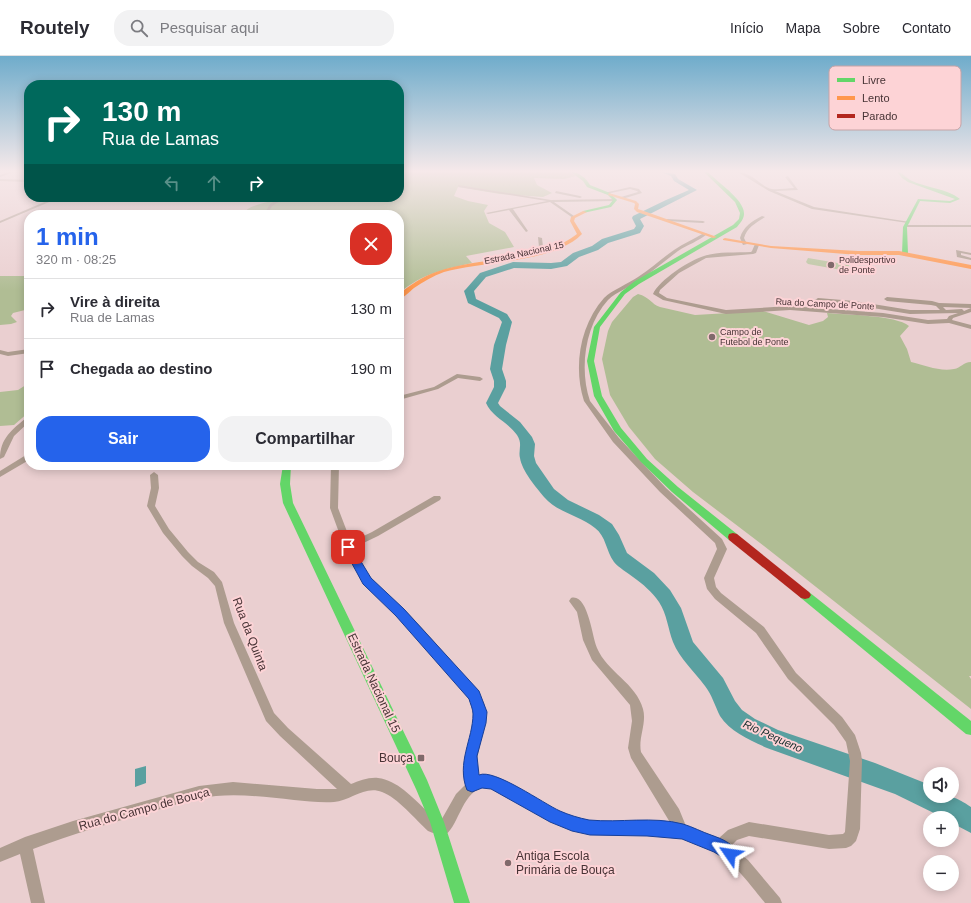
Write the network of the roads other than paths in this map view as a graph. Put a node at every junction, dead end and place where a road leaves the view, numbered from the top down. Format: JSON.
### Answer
{"nodes":[{"id":1,"x":23,"y":212,"type":"edge"},
{"id":2,"x":502,"y":212,"type":"edge"},
{"id":3,"x":512,"y":212,"type":"edge"},
{"id":4,"x":566,"y":212,"type":"edge"},
{"id":5,"x":587,"y":212,"type":"edge"},
{"id":6,"x":643,"y":212,"type":"edge"},
{"id":7,"x":742,"y":212,"type":"edge"},
{"id":8,"x":746,"y":212,"type":"edge"},
{"id":9,"x":832,"y":212,"type":"edge"},
{"id":10,"x":855,"y":212,"type":"edge"},
{"id":11,"x":913,"y":212,"type":"edge"},
{"id":12,"x":488,"y":214,"type":"dead end"},
{"id":13,"x":573,"y":217,"type":"junction"},
{"id":14,"x":763,"y":217,"type":"dead end"},
{"id":15,"x":882,"y":219,"type":"junction"},
{"id":16,"x":667,"y":220,"type":"junction"},
{"id":17,"x":0,"y":222,"type":"edge"},
{"id":18,"x":703,"y":222,"type":"dead end"},
{"id":19,"x":907,"y":223,"type":"junction"},
{"id":20,"x":971,"y":226,"type":"edge"},
{"id":21,"x":526,"y":231,"type":"dead end"},
{"id":22,"x":705,"y":234,"type":"junction"},
{"id":23,"x":715,"y":237,"type":"dead end"},
{"id":24,"x":540,"y":238,"type":"dead end"},
{"id":25,"x":725,"y":239,"type":"dead end"},
{"id":26,"x":741,"y":243,"type":"junction"},
{"id":27,"x":757,"y":245,"type":"junction"},
{"id":28,"x":533,"y":253,"type":"junction"},
{"id":29,"x":905,"y":254,"type":"junction"},
{"id":30,"x":971,"y":254,"type":"edge"},
{"id":31,"x":971,"y":259,"type":"edge"},
{"id":32,"x":971,"y":268,"type":"edge"},
{"id":33,"x":404,"y":293,"type":"edge"},
{"id":34,"x":887,"y":299,"type":"dead end"},
{"id":35,"x":818,"y":300,"type":"dead end"},
{"id":36,"x":938,"y":305,"type":"junction"},
{"id":37,"x":971,"y":306,"type":"edge"},
{"id":38,"x":969,"y":311,"type":"edge"},
{"id":39,"x":945,"y":312,"type":"junction"},
{"id":40,"x":949,"y":321,"type":"junction"},
{"id":41,"x":971,"y":326,"type":"edge"},
{"id":42,"x":0,"y":352,"type":"edge"},
{"id":43,"x":24,"y":352,"type":"edge"},
{"id":44,"x":480,"y":379,"type":"dead end"},
{"id":45,"x":404,"y":397,"type":"edge"},
{"id":46,"x":24,"y":423,"type":"edge"},
{"id":47,"x":0,"y":457,"type":"edge"},
{"id":48,"x":24,"y":460,"type":"edge"},
{"id":49,"x":286,"y":470,"type":"edge"},
{"id":50,"x":335,"y":470,"type":"edge"},
{"id":51,"x":0,"y":474,"type":"edge"},
{"id":52,"x":154,"y":475,"type":"dead end"},
{"id":53,"x":437,"y":498,"type":"dead end"},
{"id":54,"x":348,"y":547,"type":"junction"},
{"id":55,"x":574,"y":601,"type":"dead end"},
{"id":56,"x":971,"y":719,"type":"edge"},
{"id":57,"x":971,"y":729,"type":"edge"},
{"id":58,"x":472,"y":785,"type":"junction"},
{"id":59,"x":350,"y":792,"type":"junction"},
{"id":60,"x":682,"y":832,"type":"junction"},
{"id":61,"x":440,"y":833,"type":"junction"},
{"id":62,"x":25,"y":844,"type":"junction"},
{"id":63,"x":720,"y":846,"type":"junction"},
{"id":64,"x":0,"y":855,"type":"edge"},
{"id":65,"x":38,"y":903,"type":"edge"},
{"id":66,"x":462,"y":903,"type":"edge"},
{"id":67,"x":775,"y":903,"type":"edge"}],
"edges":[{"from":1,"to":17,"type":"street"},
{"from":2,"to":12,"type":"street"},
{"from":3,"to":21,"type":"street"},
{"from":4,"to":13,"type":"street"},
{"from":5,"to":13,"type":"main road"},
{"from":6,"to":16,"type":"main road"},
{"from":7,"to":57,"type":"main road"},
{"from":8,"to":56,"type":"main road"},
{"from":9,"to":15,"type":"street"},
{"from":10,"to":15,"type":"street"},
{"from":11,"to":19,"type":"main road"},
{"from":13,"to":28,"type":"main road","name":"Estrada Nacional 15"},
{"from":14,"to":26,"type":"street"},
{"from":15,"to":19,"type":"street"},
{"from":16,"to":18,"type":"street"},
{"from":16,"to":22,"type":"main road"},
{"from":19,"to":20,"type":"street"},
{"from":19,"to":29,"type":"main road"},
{"from":22,"to":23,"type":"main road"},
{"from":22,"to":63,"type":"street"},
{"from":24,"to":28,"type":"street"},
{"from":25,"to":26,"type":"main road"},
{"from":26,"to":27,"type":"main road"},
{"from":27,"to":29,"type":"main road"},
{"from":27,"to":40,"type":"street","name":"Rua do Campo de Ponte"},
{"from":28,"to":33,"type":"main road","name":"Estrada Nacional 15"},
{"from":29,"to":32,"type":"main road"},
{"from":30,"to":31,"type":"street"},
{"from":34,"to":36,"type":"street"},
{"from":35,"to":39,"type":"street"},
{"from":36,"to":37,"type":"street"},
{"from":36,"to":39,"type":"street"},
{"from":38,"to":39,"type":"street"},
{"from":38,"to":40,"type":"street","name":"Rua do Campo de Ponte"},
{"from":40,"to":41,"type":"street"},
{"from":42,"to":43,"type":"street"},
{"from":44,"to":45,"type":"street"},
{"from":46,"to":47,"type":"street"},
{"from":48,"to":51,"type":"street"},
{"from":49,"to":61,"type":"main road","name":"Estrada Nacional 15"},
{"from":50,"to":54,"type":"street"},
{"from":52,"to":59,"type":"street","name":"Rua da Quinta"},
{"from":53,"to":54,"type":"street"},
{"from":54,"to":58,"type":"street"},
{"from":55,"to":60,"type":"street"},
{"from":58,"to":60,"type":"street"},
{"from":58,"to":61,"type":"street"},
{"from":59,"to":61,"type":"street","name":"Rua do Campo de Bouça"},
{"from":59,"to":62,"type":"street","name":"Rua do Campo de Bouça"},
{"from":60,"to":63,"type":"street"},
{"from":61,"to":66,"type":"main road","name":"Estrada Nacional 15"},
{"from":62,"to":64,"type":"street","name":"Rua do Campo de Bouça"},
{"from":62,"to":65,"type":"street"},
{"from":63,"to":67,"type":"street"}]}
